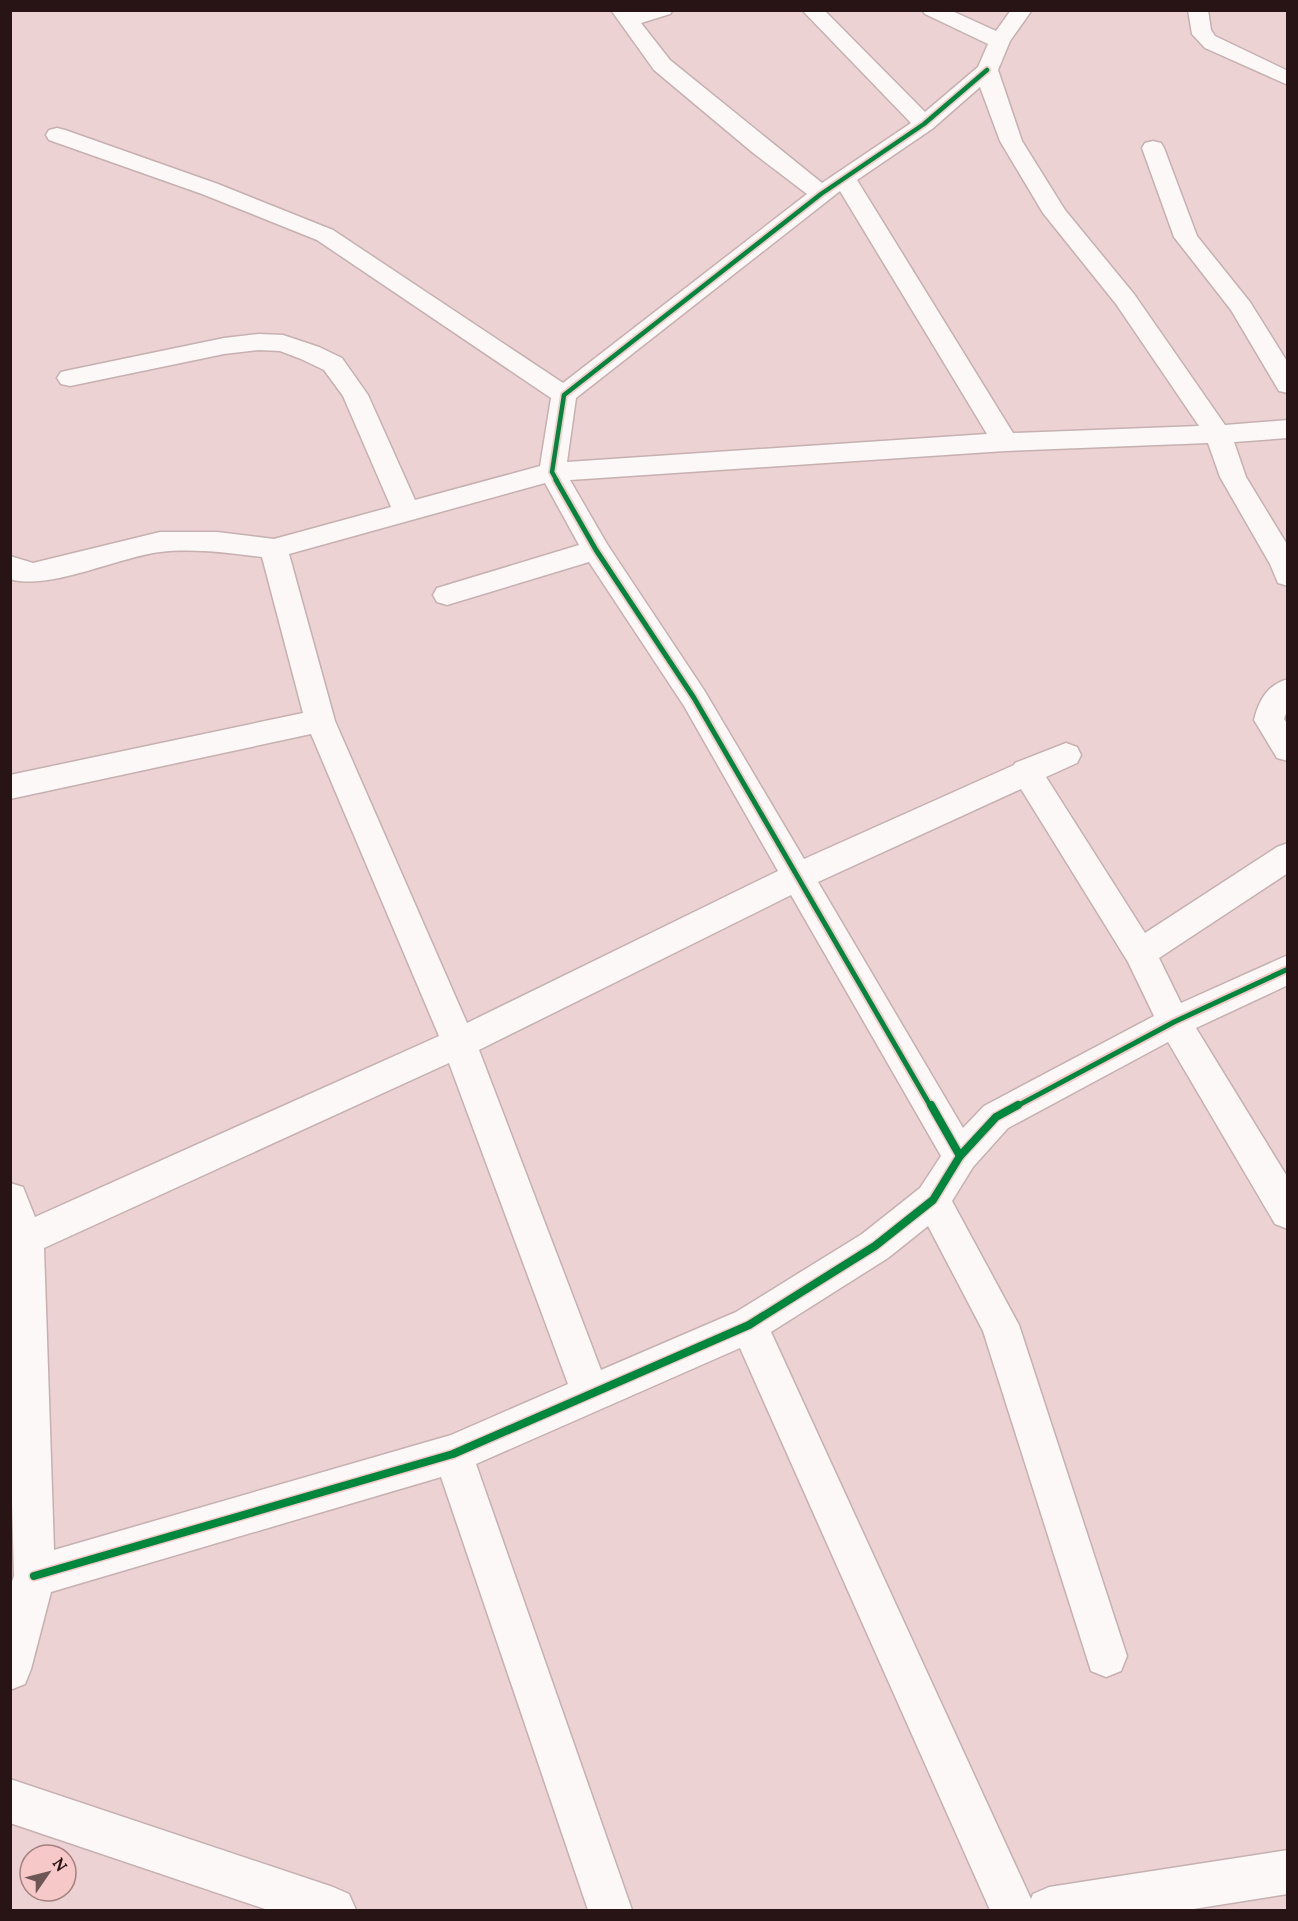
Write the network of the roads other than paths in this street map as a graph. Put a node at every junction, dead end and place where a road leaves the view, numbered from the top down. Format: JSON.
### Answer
{"nodes":[{"id":1,"x":663,"y":10,"type":"edge"},
{"id":2,"x":812,"y":10,"type":"edge"},
{"id":3,"x":932,"y":10,"type":"edge"},
{"id":4,"x":1022,"y":10,"type":"edge"},
{"id":5,"x":1198,"y":10,"type":"edge"},
{"id":6,"x":624,"y":15,"type":"edge"},
{"id":7,"x":1000,"y":41,"type":"junction"},
{"id":8,"x":987,"y":70,"type":"junction"},
{"id":9,"x":1287,"y":79,"type":"edge"},
{"id":10,"x":924,"y":124,"type":"junction"},
{"id":11,"x":57,"y":135,"type":"dead end"},
{"id":12,"x":1153,"y":148,"type":"dead end"},
{"id":13,"x":844,"y":178,"type":"junction"},
{"id":14,"x":821,"y":194,"type":"junction"},
{"id":15,"x":70,"y":378,"type":"dead end"},
{"id":16,"x":1287,"y":385,"type":"edge"},
{"id":17,"x":564,"y":395,"type":"junction"},
{"id":18,"x":1287,"y":429,"type":"edge"},
{"id":19,"x":1218,"y":434,"type":"junction"},
{"id":20,"x":1005,"y":442,"type":"junction"},
{"id":21,"x":552,"y":472,"type":"junction"},
{"id":22,"x":407,"y":513,"type":"junction"},
{"id":23,"x":274,"y":549,"type":"junction"},
{"id":24,"x":596,"y":550,"type":"junction"},
{"id":25,"x":10,"y":566,"type":"edge"},
{"id":26,"x":1287,"y":576,"type":"edge"},
{"id":27,"x":447,"y":595,"type":"dead end"},
{"id":28,"x":1287,"y":690,"type":"edge"},
{"id":29,"x":320,"y":721,"type":"junction"},
{"id":30,"x":1287,"y":750,"type":"edge"},
{"id":31,"x":1066,"y":755,"type":"dead end"},
{"id":32,"x":1026,"y":771,"type":"junction"},
{"id":33,"x":10,"y":787,"type":"edge"},
{"id":34,"x":1287,"y":856,"type":"edge"},
{"id":35,"x":799,"y":876,"type":"junction"},
{"id":36,"x":1140,"y":953,"type":"junction"},
{"id":37,"x":1287,"y":969,"type":"edge"},
{"id":38,"x":1174,"y":1022,"type":"junction"},
{"id":39,"x":459,"y":1043,"type":"junction"},
{"id":40,"x":960,"y":1156,"type":"junction"},
{"id":41,"x":10,"y":1199,"type":"edge"},
{"id":42,"x":933,"y":1200,"type":"junction"},
{"id":43,"x":1287,"y":1212,"type":"edge"},
{"id":44,"x":25,"y":1239,"type":"junction"},
{"id":45,"x":749,"y":1325,"type":"junction"},
{"id":46,"x":591,"y":1394,"type":"junction"},
{"id":47,"x":453,"y":1454,"type":"junction"},
{"id":48,"x":34,"y":1576,"type":"junction"},
{"id":49,"x":1106,"y":1656,"type":"dead end"},
{"id":50,"x":10,"y":1669,"type":"edge"},
{"id":51,"x":10,"y":1801,"type":"edge"},
{"id":52,"x":1287,"y":1872,"type":"edge"},
{"id":53,"x":333,"y":1911,"type":"edge"},
{"id":54,"x":610,"y":1911,"type":"edge"},
{"id":55,"x":1013,"y":1911,"type":"edge"},
{"id":56,"x":1049,"y":1911,"type":"edge"}],
"edges":[{"from":1,"to":6,"type":"street"},
{"from":2,"to":10,"type":"street"},
{"from":3,"to":7,"type":"street"},
{"from":4,"to":7,"type":"street"},
{"from":5,"to":9,"type":"street"},
{"from":6,"to":14,"type":"street"},
{"from":7,"to":8,"type":"street"},
{"from":8,"to":10,"type":"street"},
{"from":8,"to":19,"type":"street"},
{"from":10,"to":13,"type":"street"},
{"from":11,"to":17,"type":"street"},
{"from":12,"to":16,"type":"street"},
{"from":13,"to":14,"type":"street"},
{"from":13,"to":20,"type":"street"},
{"from":14,"to":17,"type":"street"},
{"from":15,"to":22,"type":"street"},
{"from":17,"to":21,"type":"street"},
{"from":18,"to":19,"type":"street"},
{"from":19,"to":20,"type":"street"},
{"from":19,"to":26,"type":"street"},
{"from":20,"to":21,"type":"street"},
{"from":21,"to":22,"type":"street"},
{"from":21,"to":24,"type":"street"},
{"from":22,"to":23,"type":"street"},
{"from":23,"to":25,"type":"street"},
{"from":23,"to":29,"type":"street"},
{"from":24,"to":27,"type":"street"},
{"from":24,"to":35,"type":"street"},
{"from":28,"to":30,"type":"street"},
{"from":29,"to":33,"type":"street"},
{"from":29,"to":39,"type":"street"},
{"from":31,"to":32,"type":"street"},
{"from":32,"to":35,"type":"street"},
{"from":32,"to":36,"type":"street"},
{"from":34,"to":36,"type":"street"},
{"from":35,"to":39,"type":"street"},
{"from":35,"to":40,"type":"street"},
{"from":36,"to":38,"type":"street"},
{"from":37,"to":38,"type":"street"},
{"from":38,"to":40,"type":"street"},
{"from":38,"to":43,"type":"street"},
{"from":39,"to":44,"type":"street"},
{"from":39,"to":46,"type":"street"},
{"from":40,"to":42,"type":"street"},
{"from":41,"to":44,"type":"street"},
{"from":42,"to":45,"type":"street"},
{"from":42,"to":49,"type":"street"},
{"from":44,"to":48,"type":"street"},
{"from":45,"to":46,"type":"street"},
{"from":45,"to":55,"type":"street"},
{"from":46,"to":47,"type":"street"},
{"from":47,"to":48,"type":"street"},
{"from":47,"to":54,"type":"street"},
{"from":48,"to":50,"type":"street"},
{"from":51,"to":53,"type":"street"},
{"from":52,"to":56,"type":"street"}]}
